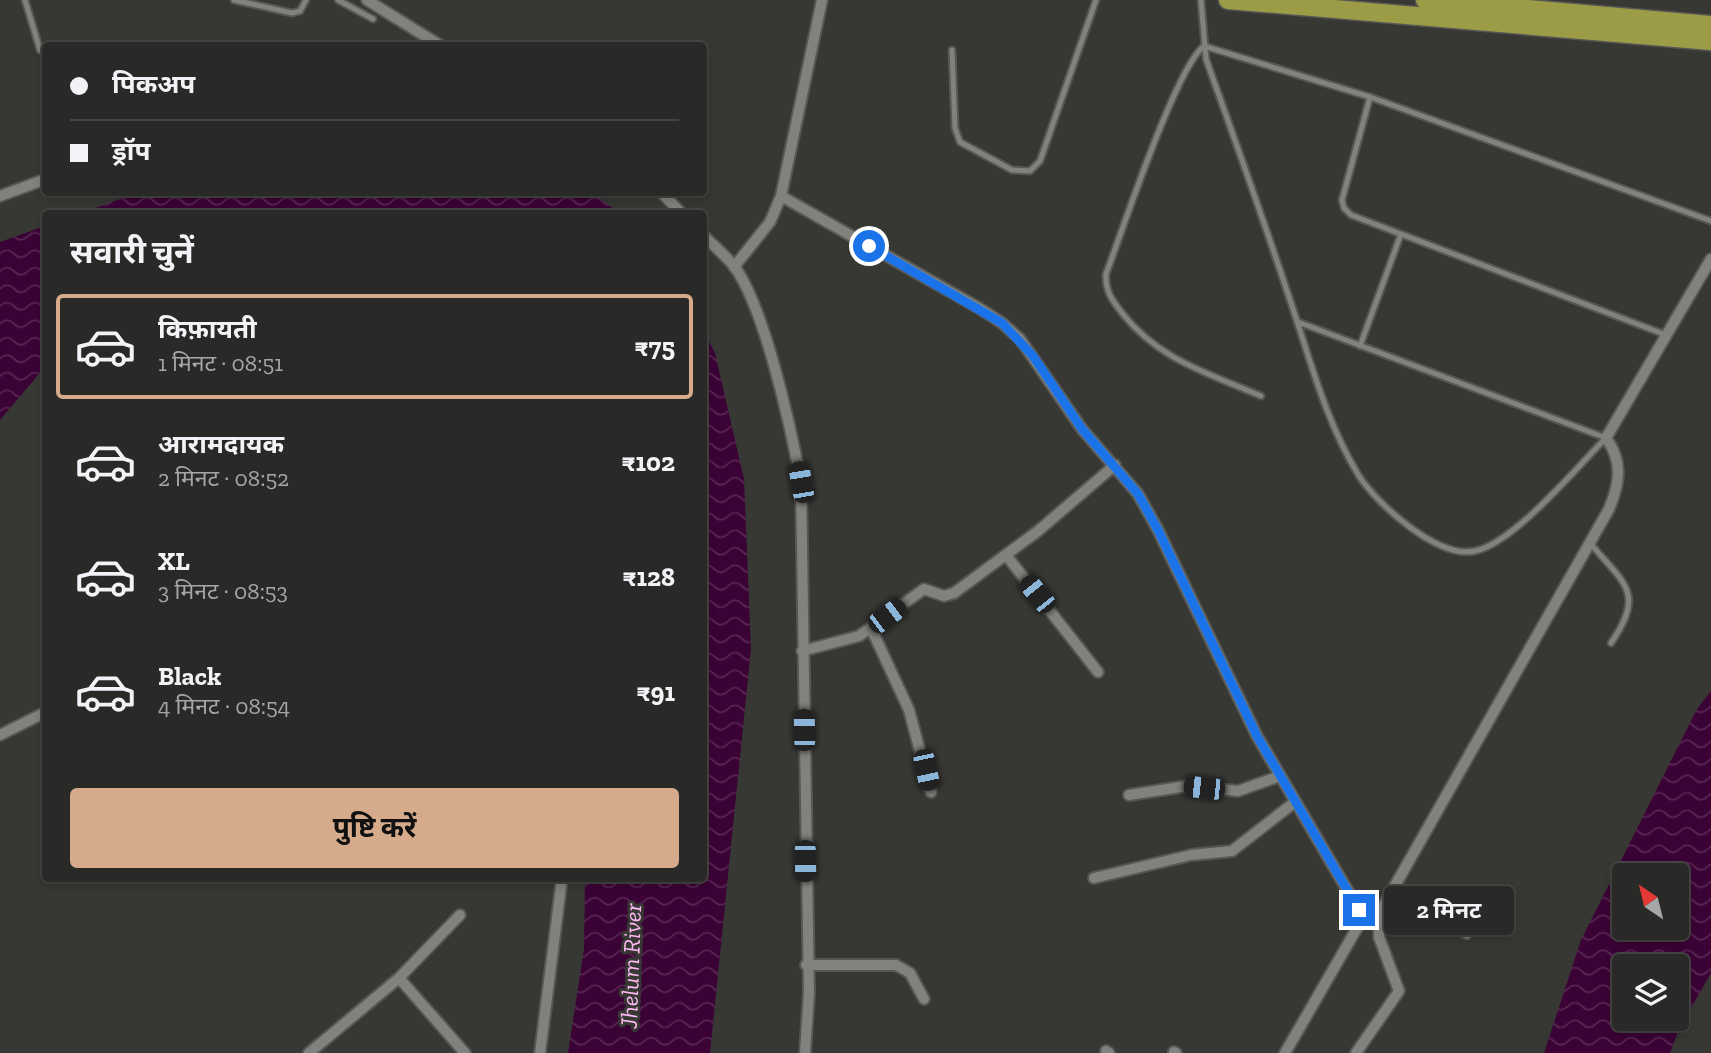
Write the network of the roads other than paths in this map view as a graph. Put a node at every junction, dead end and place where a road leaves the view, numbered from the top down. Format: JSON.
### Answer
{"nodes":[{"id":1,"x":25,"y":0,"type":"edge"},
{"id":2,"x":234,"y":0,"type":"edge"},
{"id":3,"x":306,"y":0,"type":"edge"},
{"id":4,"x":338,"y":0,"type":"edge"},
{"id":5,"x":367,"y":0,"type":"edge"},
{"id":6,"x":822,"y":0,"type":"edge"},
{"id":7,"x":1096,"y":0,"type":"edge"},
{"id":8,"x":1201,"y":0,"type":"edge"},
{"id":9,"x":1228,"y":0,"type":"edge"},
{"id":10,"x":1424,"y":0,"type":"edge"},
{"id":11,"x":373,"y":19,"type":"dead end"},
{"id":12,"x":1711,"y":25,"type":"edge"},
{"id":13,"x":1711,"y":41,"type":"edge"},
{"id":14,"x":435,"y":42,"type":"edge"},
{"id":15,"x":1204,"y":46,"type":"junction"},
{"id":16,"x":40,"y":50,"type":"dead end"},
{"id":17,"x":952,"y":50,"type":"dead end"},
{"id":18,"x":1370,"y":97,"type":"junction"},
{"id":19,"x":42,"y":181,"type":"edge"},
{"id":20,"x":665,"y":196,"type":"edge"},
{"id":21,"x":781,"y":196,"type":"junction"},
{"id":22,"x":0,"y":197,"type":"edge"},
{"id":23,"x":678,"y":210,"type":"edge"},
{"id":24,"x":1711,"y":221,"type":"edge"},
{"id":25,"x":1401,"y":234,"type":"junction"},
{"id":26,"x":707,"y":239,"type":"edge"},
{"id":27,"x":1711,"y":259,"type":"edge"},
{"id":28,"x":734,"y":267,"type":"junction"},
{"id":29,"x":1298,"y":322,"type":"junction"},
{"id":30,"x":1667,"y":335,"type":"junction"},
{"id":31,"x":1360,"y":346,"type":"junction"},
{"id":32,"x":1261,"y":396,"type":"dead end"},
{"id":33,"x":1606,"y":438,"type":"junction"},
{"id":34,"x":1115,"y":465,"type":"junction"},
{"id":35,"x":1590,"y":543,"type":"junction"},
{"id":36,"x":1006,"y":555,"type":"junction"},
{"id":37,"x":871,"y":628,"type":"junction"},
{"id":38,"x":1611,"y":643,"type":"dead end"},
{"id":39,"x":802,"y":650,"type":"junction"},
{"id":40,"x":1098,"y":672,"type":"dead end"},
{"id":41,"x":42,"y":714,"type":"edge"},
{"id":42,"x":0,"y":735,"type":"edge"},
{"id":43,"x":1280,"y":776,"type":"junction"},
{"id":44,"x":931,"y":792,"type":"dead end"},
{"id":45,"x":1129,"y":795,"type":"dead end"},
{"id":46,"x":1295,"y":802,"type":"junction"},
{"id":47,"x":1094,"y":878,"type":"dead end"},
{"id":48,"x":561,"y":882,"type":"edge"},
{"id":49,"x":1391,"y":894,"type":"junction"},
{"id":50,"x":460,"y":915,"type":"dead end"},
{"id":51,"x":1467,"y":936,"type":"dead end"},
{"id":52,"x":806,"y":965,"type":"junction"},
{"id":53,"x":399,"y":978,"type":"junction"},
{"id":54,"x":924,"y":999,"type":"dead end"},
{"id":55,"x":309,"y":1053,"type":"edge"},
{"id":56,"x":465,"y":1053,"type":"edge"},
{"id":57,"x":540,"y":1053,"type":"edge"},
{"id":58,"x":805,"y":1053,"type":"edge"},
{"id":59,"x":1285,"y":1053,"type":"edge"},
{"id":60,"x":1356,"y":1053,"type":"edge"}],
"edges":[{"from":1,"to":16,"type":"lane"},
{"from":2,"to":3,"type":"lane"},
{"from":4,"to":11,"type":"lane"},
{"from":5,"to":14,"type":"street"},
{"from":6,"to":21,"type":"street"},
{"from":7,"to":17,"type":"lane"},
{"from":8,"to":15,"type":"lane"},
{"from":9,"to":13,"type":"highway"},
{"from":10,"to":12,"type":"highway"},
{"from":15,"to":18,"type":"lane"},
{"from":15,"to":29,"type":"lane"},
{"from":15,"to":32,"type":"lane"},
{"from":18,"to":24,"type":"lane"},
{"from":18,"to":25,"type":"lane"},
{"from":19,"to":22,"type":"street"},
{"from":20,"to":23,"type":"street"},
{"from":21,"to":28,"type":"street"},
{"from":21,"to":34,"type":"street"},
{"from":25,"to":30,"type":"lane"},
{"from":25,"to":31,"type":"lane"},
{"from":26,"to":28,"type":"street"},
{"from":27,"to":30,"type":"street"},
{"from":28,"to":39,"type":"street"},
{"from":29,"to":31,"type":"lane"},
{"from":29,"to":33,"type":"lane"},
{"from":30,"to":33,"type":"street"},
{"from":31,"to":33,"type":"lane"},
{"from":33,"to":35,"type":"street"},
{"from":34,"to":36,"type":"street"},
{"from":34,"to":43,"type":"street"},
{"from":35,"to":38,"type":"lane"},
{"from":35,"to":49,"type":"street"},
{"from":36,"to":37,"type":"street"},
{"from":36,"to":40,"type":"street"},
{"from":37,"to":39,"type":"street"},
{"from":37,"to":44,"type":"street"},
{"from":39,"to":52,"type":"street"},
{"from":41,"to":42,"type":"street"},
{"from":43,"to":45,"type":"street"},
{"from":43,"to":46,"type":"street"},
{"from":46,"to":47,"type":"street"},
{"from":46,"to":59,"type":"street"},
{"from":48,"to":57,"type":"street"},
{"from":49,"to":51,"type":"lane"},
{"from":49,"to":60,"type":"street"},
{"from":50,"to":53,"type":"street"},
{"from":52,"to":54,"type":"street"},
{"from":52,"to":58,"type":"street"},
{"from":53,"to":55,"type":"street"},
{"from":53,"to":56,"type":"street"}]}
